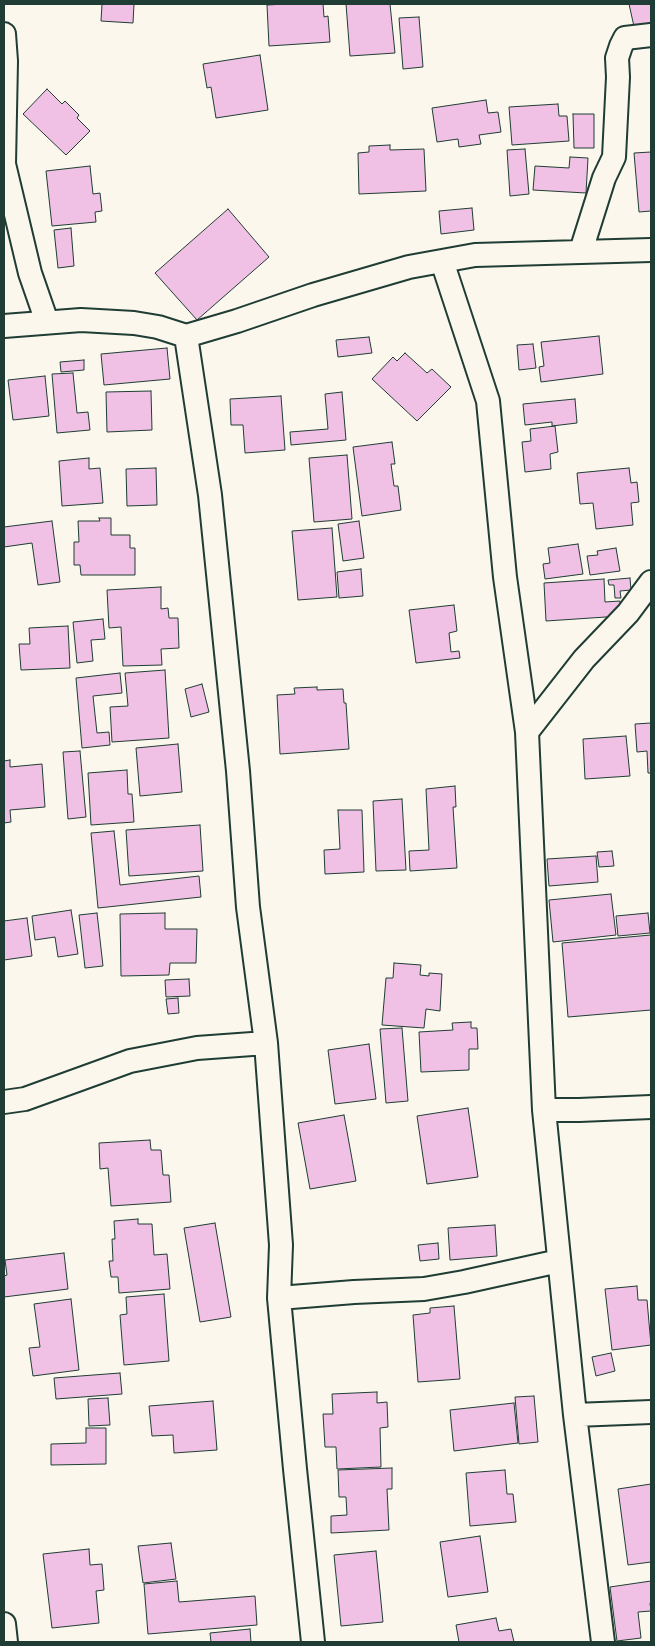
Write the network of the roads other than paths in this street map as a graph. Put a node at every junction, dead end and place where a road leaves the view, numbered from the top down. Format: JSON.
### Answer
{"nodes":[{"id":1,"x":4,"y":34,"type":"edge"},
{"id":2,"x":651,"y":35,"type":"edge"},
{"id":3,"x":4,"y":164,"type":"edge"},
{"id":4,"x":651,"y":250,"type":"edge"},
{"id":5,"x":581,"y":251,"type":"junction"},
{"id":6,"x":442,"y":261,"type":"junction"},
{"id":7,"x":47,"y":322,"type":"junction"},
{"id":8,"x":4,"y":326,"type":"edge"},
{"id":9,"x":186,"y":336,"type":"junction"},
{"id":10,"x":651,"y":582,"type":"edge"},
{"id":11,"x":527,"y":732,"type":"junction"},
{"id":12,"x":266,"y":1043,"type":"junction"},
{"id":13,"x":4,"y":1102,"type":"edge"},
{"id":14,"x":651,"y":1107,"type":"edge"},
{"id":15,"x":544,"y":1110,"type":"junction"},
{"id":16,"x":559,"y":1260,"type":"junction"},
{"id":17,"x":279,"y":1298,"type":"junction"},
{"id":18,"x":651,"y":1412,"type":"edge"},
{"id":19,"x":575,"y":1415,"type":"junction"},
{"id":20,"x":4,"y":1624,"type":"edge"},
{"id":21,"x":6,"y":1642,"type":"edge"},
{"id":22,"x":313,"y":1642,"type":"edge"},
{"id":23,"x":602,"y":1642,"type":"edge"}],
"edges":[{"from":1,"to":3,"type":"street"},
{"from":2,"to":5,"type":"street"},
{"from":3,"to":7,"type":"street"},
{"from":4,"to":5,"type":"street"},
{"from":5,"to":6,"type":"street"},
{"from":6,"to":9,"type":"street"},
{"from":6,"to":11,"type":"street"},
{"from":7,"to":8,"type":"street"},
{"from":7,"to":9,"type":"street"},
{"from":9,"to":12,"type":"street"},
{"from":10,"to":11,"type":"street"},
{"from":11,"to":15,"type":"street"},
{"from":12,"to":13,"type":"street"},
{"from":12,"to":17,"type":"street"},
{"from":14,"to":15,"type":"street"},
{"from":15,"to":16,"type":"street"},
{"from":16,"to":17,"type":"street"},
{"from":16,"to":19,"type":"street"},
{"from":17,"to":22,"type":"street"},
{"from":18,"to":19,"type":"street"},
{"from":19,"to":23,"type":"street"},
{"from":20,"to":21,"type":"street"}]}
